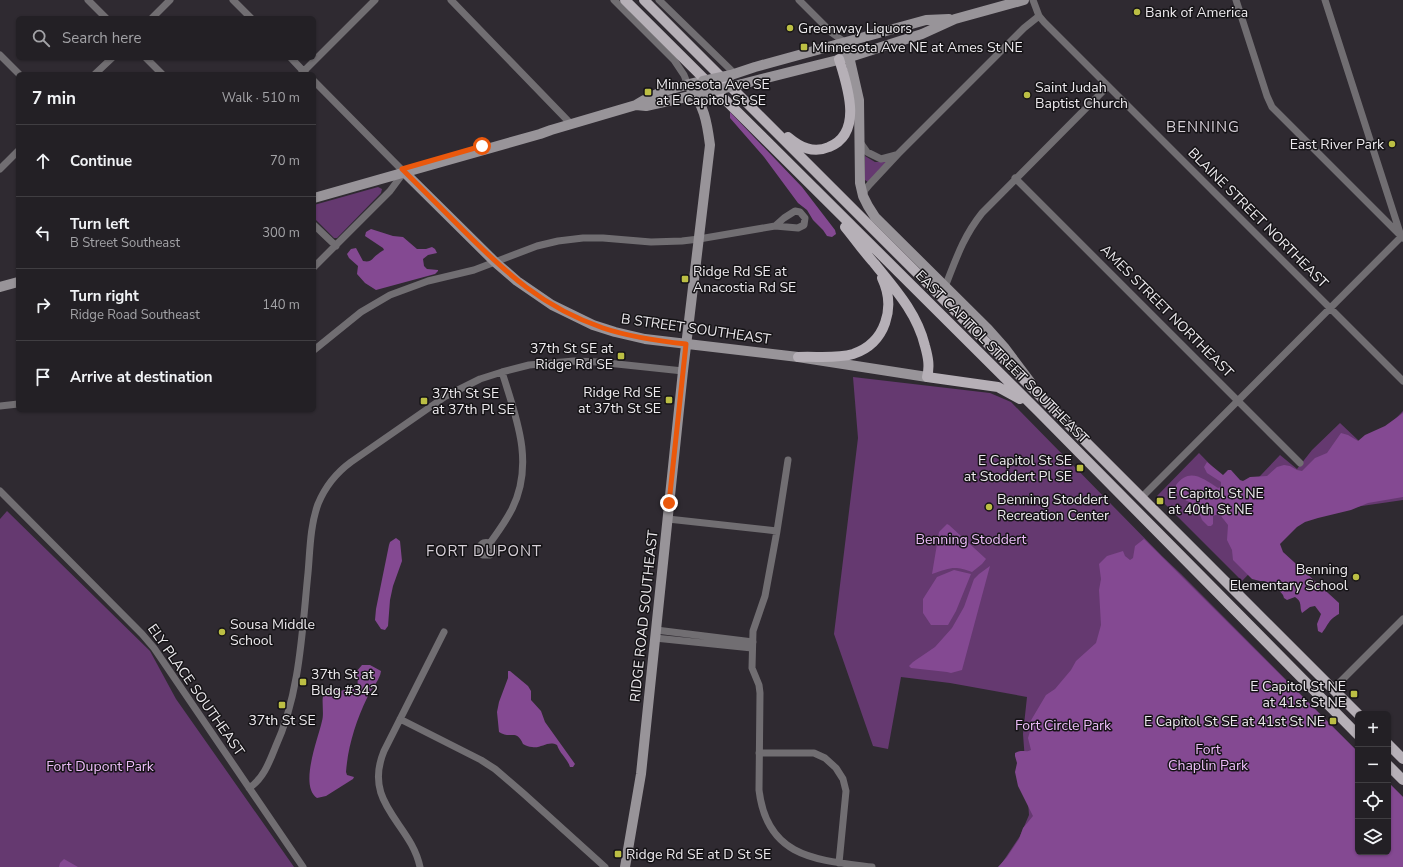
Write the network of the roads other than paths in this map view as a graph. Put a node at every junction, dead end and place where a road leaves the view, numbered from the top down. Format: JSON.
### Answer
{"nodes":[{"id":1,"x":88,"y":0,"type":"edge"},
{"id":2,"x":170,"y":0,"type":"edge"},
{"id":3,"x":233,"y":0,"type":"edge"},
{"id":4,"x":376,"y":0,"type":"edge"},
{"id":5,"x":451,"y":0,"type":"edge"},
{"id":6,"x":614,"y":0,"type":"edge"},
{"id":7,"x":625,"y":0,"type":"edge"},
{"id":8,"x":644,"y":0,"type":"edge"},
{"id":9,"x":659,"y":0,"type":"edge"},
{"id":10,"x":799,"y":0,"type":"edge"},
{"id":11,"x":1024,"y":0,"type":"edge"},
{"id":12,"x":1033,"y":0,"type":"edge"},
{"id":13,"x":1236,"y":0,"type":"edge"},
{"id":14,"x":1325,"y":0,"type":"edge"},
{"id":15,"x":104,"y":16,"type":"edge"},
{"id":16,"x":154,"y":16,"type":"edge"},
{"id":17,"x":249,"y":16,"type":"edge"},
{"id":18,"x":1039,"y":16,"type":"junction"},
{"id":19,"x":955,"y":19,"type":"junction"},
{"id":20,"x":832,"y":33,"type":"junction"},
{"id":21,"x":846,"y":43,"type":"junction"},
{"id":22,"x":834,"y":45,"type":"junction"},
{"id":23,"x":0,"y":55,"type":"edge"},
{"id":24,"x":850,"y":57,"type":"junction"},
{"id":25,"x":838,"y":59,"type":"junction"},
{"id":26,"x":110,"y":60,"type":"edge"},
{"id":27,"x":148,"y":60,"type":"edge"},
{"id":28,"x":293,"y":60,"type":"edge"},
{"id":29,"x":17,"y":72,"type":"edge"},
{"id":30,"x":97,"y":72,"type":"edge"},
{"id":31,"x":160,"y":72,"type":"edge"},
{"id":32,"x":303,"y":72,"type":"edge"},
{"id":33,"x":305,"y":72,"type":"edge"},
{"id":34,"x":733,"y":74,"type":"junction"},
{"id":35,"x":316,"y":84,"type":"edge"},
{"id":36,"x":688,"y":85,"type":"junction"},
{"id":37,"x":1108,"y":86,"type":"junction"},
{"id":38,"x":697,"y":96,"type":"junction"},
{"id":39,"x":743,"y":99,"type":"junction"},
{"id":40,"x":636,"y":105,"type":"junction"},
{"id":41,"x":571,"y":124,"type":"junction"},
{"id":42,"x":860,"y":141,"type":"junction"},
{"id":43,"x":16,"y":153,"type":"edge"},
{"id":44,"x":898,"y":154,"type":"junction"},
{"id":45,"x":0,"y":169,"type":"edge"},
{"id":46,"x":403,"y":171,"type":"junction"},
{"id":47,"x":1015,"y":178,"type":"junction"},
{"id":48,"x":805,"y":179,"type":"junction"},
{"id":49,"x":316,"y":193,"type":"edge"},
{"id":50,"x":863,"y":196,"type":"junction"},
{"id":51,"x":316,"y":197,"type":"edge"},
{"id":52,"x":775,"y":226,"type":"dead end"},
{"id":53,"x":316,"y":227,"type":"edge"},
{"id":54,"x":1402,"y":237,"type":"edge"},
{"id":55,"x":699,"y":239,"type":"junction"},
{"id":56,"x":336,"y":246,"type":"junction"},
{"id":57,"x":872,"y":261,"type":"junction"},
{"id":58,"x":495,"y":262,"type":"junction"},
{"id":59,"x":316,"y":265,"type":"edge"},
{"id":60,"x":16,"y":279,"type":"edge"},
{"id":61,"x":0,"y":283,"type":"edge"},
{"id":62,"x":16,"y":283,"type":"edge"},
{"id":63,"x":945,"y":287,"type":"junction"},
{"id":64,"x":0,"y":288,"type":"edge"},
{"id":65,"x":1330,"y":308,"type":"junction"},
{"id":66,"x":686,"y":344,"type":"junction"},
{"id":67,"x":316,"y":348,"type":"edge"},
{"id":68,"x":798,"y":357,"type":"junction"},
{"id":69,"x":683,"y":371,"type":"junction"},
{"id":70,"x":502,"y":372,"type":"junction"},
{"id":71,"x":927,"y":377,"type":"junction"},
{"id":72,"x":1403,"y":381,"type":"edge"},
{"id":73,"x":1237,"y":401,"type":"junction"},
{"id":74,"x":16,"y":404,"type":"edge"},
{"id":75,"x":1047,"y":404,"type":"junction"},
{"id":76,"x":0,"y":406,"type":"edge"},
{"id":77,"x":1038,"y":412,"type":"junction"},
{"id":78,"x":788,"y":460,"type":"dead end"},
{"id":79,"x":1300,"y":463,"type":"dead end"},
{"id":80,"x":0,"y":491,"type":"edge"},
{"id":81,"x":1142,"y":497,"type":"junction"},
{"id":82,"x":668,"y":519,"type":"junction"},
{"id":83,"x":777,"y":531,"type":"junction"},
{"id":84,"x":490,"y":543,"type":"dead end"},
{"id":85,"x":1403,"y":619,"type":"edge"},
{"id":86,"x":444,"y":632,"type":"dead end"},
{"id":87,"x":655,"y":634,"type":"junction"},
{"id":88,"x":753,"y":645,"type":"junction"},
{"id":89,"x":1333,"y":689,"type":"junction"},
{"id":90,"x":1355,"y":711,"type":"edge"},
{"id":91,"x":400,"y":719,"type":"junction"},
{"id":92,"x":1355,"y":732,"type":"edge"},
{"id":93,"x":1391,"y":747,"type":"edge"},
{"id":94,"x":759,"y":753,"type":"junction"},
{"id":95,"x":1403,"y":759,"type":"edge"},
{"id":96,"x":1391,"y":768,"type":"edge"},
{"id":97,"x":1403,"y":780,"type":"edge"},
{"id":98,"x":249,"y":788,"type":"junction"},
{"id":99,"x":839,"y":863,"type":"junction"},
{"id":100,"x":303,"y":867,"type":"edge"},
{"id":101,"x":420,"y":867,"type":"edge"},
{"id":102,"x":605,"y":867,"type":"edge"},
{"id":103,"x":624,"y":867,"type":"edge"},
{"id":104,"x":872,"y":867,"type":"edge"}],
"edges":[{"from":1,"to":15,"type":"street"},
{"from":2,"to":16,"type":"street"},
{"from":3,"to":17,"type":"street"},
{"from":4,"to":33,"type":"street"},
{"from":5,"to":41,"type":"street"},
{"from":6,"to":36,"type":"street"},
{"from":7,"to":48,"type":"main road","name":"EAST CAPITOL STREET SOUTHEAST"},
{"from":8,"to":39,"type":"main road"},
{"from":9,"to":34,"type":"street"},
{"from":10,"to":20,"type":"street"},
{"from":11,"to":19,"type":"main road"},
{"from":12,"to":18,"type":"street","name":"BLAINE STREET NORTHEAST"},
{"from":13,"to":54,"type":"street"},
{"from":14,"to":54,"type":"street"},
{"from":18,"to":37,"type":"street","name":"BLAINE STREET NORTHEAST"},
{"from":18,"to":44,"type":"street"},
{"from":19,"to":21,"type":"main road"},
{"from":19,"to":24,"type":"main road"},
{"from":20,"to":21,"type":"street"},
{"from":20,"to":22,"type":"street"},
{"from":21,"to":22,"type":"main road"},
{"from":21,"to":24,"type":"main road"},
{"from":22,"to":25,"type":"main road"},
{"from":22,"to":34,"type":"main road"},
{"from":23,"to":29,"type":"street"},
{"from":24,"to":25,"type":"main road"},
{"from":24,"to":42,"type":"main road"},
{"from":25,"to":38,"type":"main road","bridge":true},
{"from":25,"to":39,"type":"main road"},
{"from":26,"to":30,"type":"street"},
{"from":27,"to":31,"type":"street"},
{"from":28,"to":32,"type":"street"},
{"from":34,"to":36,"type":"main road","bridge":true},
{"from":35,"to":46,"type":"street","name":"B STREET SOUTHEAST"},
{"from":36,"to":38,"type":"main road","name":"RIDGE ROAD SOUTHEAST"},
{"from":36,"to":40,"type":"main road"},
{"from":37,"to":47,"type":"street"},
{"from":37,"to":65,"type":"street","name":"BLAINE STREET NORTHEAST"},
{"from":38,"to":40,"type":"main road"},
{"from":38,"to":55,"type":"main road","name":"RIDGE ROAD SOUTHEAST"},
{"from":39,"to":75,"type":"main road"},
{"from":40,"to":41,"type":"main road"},
{"from":41,"to":46,"type":"main road"},
{"from":42,"to":44,"type":"street"},
{"from":42,"to":50,"type":"main road"},
{"from":43,"to":45,"type":"street"},
{"from":44,"to":50,"type":"street"},
{"from":46,"to":49,"type":"main road"},
{"from":46,"to":51,"type":"main road"},
{"from":46,"to":56,"type":"street"},
{"from":46,"to":58,"type":"main road","name":"B STREET SOUTHEAST"},
{"from":47,"to":63,"type":"street"},
{"from":47,"to":73,"type":"street","name":"AMES STREET NORTHEAST"},
{"from":48,"to":57,"type":"main road"},
{"from":48,"to":77,"type":"main road","name":"EAST CAPITOL STREET SOUTHEAST"},
{"from":50,"to":63,"type":"main road"},
{"from":52,"to":55,"type":"street"},
{"from":53,"to":56,"type":"street"},
{"from":54,"to":65,"type":"street"},
{"from":55,"to":58,"type":"street"},
{"from":55,"to":66,"type":"main road","name":"RIDGE ROAD SOUTHEAST"},
{"from":56,"to":59,"type":"street"},
{"from":57,"to":68,"type":"main road"},
{"from":57,"to":71,"type":"main road"},
{"from":58,"to":66,"type":"main road","name":"B STREET SOUTHEAST"},
{"from":58,"to":67,"type":"street"},
{"from":60,"to":61,"type":"main road"},
{"from":62,"to":64,"type":"main road"},
{"from":63,"to":75,"type":"main road"},
{"from":65,"to":72,"type":"street","name":"BLAINE STREET NORTHEAST"},
{"from":65,"to":73,"type":"street"},
{"from":66,"to":68,"type":"main road","name":"B STREET SOUTHEAST"},
{"from":66,"to":69,"type":"main road","name":"RIDGE ROAD SOUTHEAST"},
{"from":68,"to":71,"type":"main road","name":"B STREET SOUTHEAST"},
{"from":69,"to":70,"type":"street"},
{"from":69,"to":82,"type":"main road","name":"RIDGE ROAD SOUTHEAST"},
{"from":70,"to":84,"type":"street"},
{"from":70,"to":98,"type":"street"},
{"from":71,"to":77,"type":"main road"},
{"from":73,"to":79,"type":"street","name":"AMES STREET NORTHEAST"},
{"from":73,"to":81,"type":"street"},
{"from":74,"to":76,"type":"street"},
{"from":75,"to":81,"type":"main road"},
{"from":77,"to":92,"type":"main road","name":"EAST CAPITOL STREET SOUTHEAST"},
{"from":78,"to":83,"type":"street"},
{"from":80,"to":98,"type":"street","name":"ELY PLACE SOUTHEAST"},
{"from":81,"to":89,"type":"main road"},
{"from":82,"to":83,"type":"street"},
{"from":82,"to":87,"type":"main road","name":"RIDGE ROAD SOUTHEAST"},
{"from":83,"to":88,"type":"street"},
{"from":85,"to":89,"type":"street"},
{"from":86,"to":91,"type":"street"},
{"from":87,"to":88,"type":"street"},
{"from":87,"to":103,"type":"main road","name":"RIDGE ROAD SOUTHEAST"},
{"from":88,"to":94,"type":"street"},
{"from":89,"to":90,"type":"main road"},
{"from":91,"to":101,"type":"street"},
{"from":91,"to":102,"type":"street"},
{"from":93,"to":95,"type":"main road"},
{"from":94,"to":99,"type":"street"},
{"from":94,"to":99,"type":"street"},
{"from":96,"to":97,"type":"main road"},
{"from":98,"to":100,"type":"street","name":"ELY PLACE SOUTHEAST"},
{"from":99,"to":104,"type":"street"}]}
